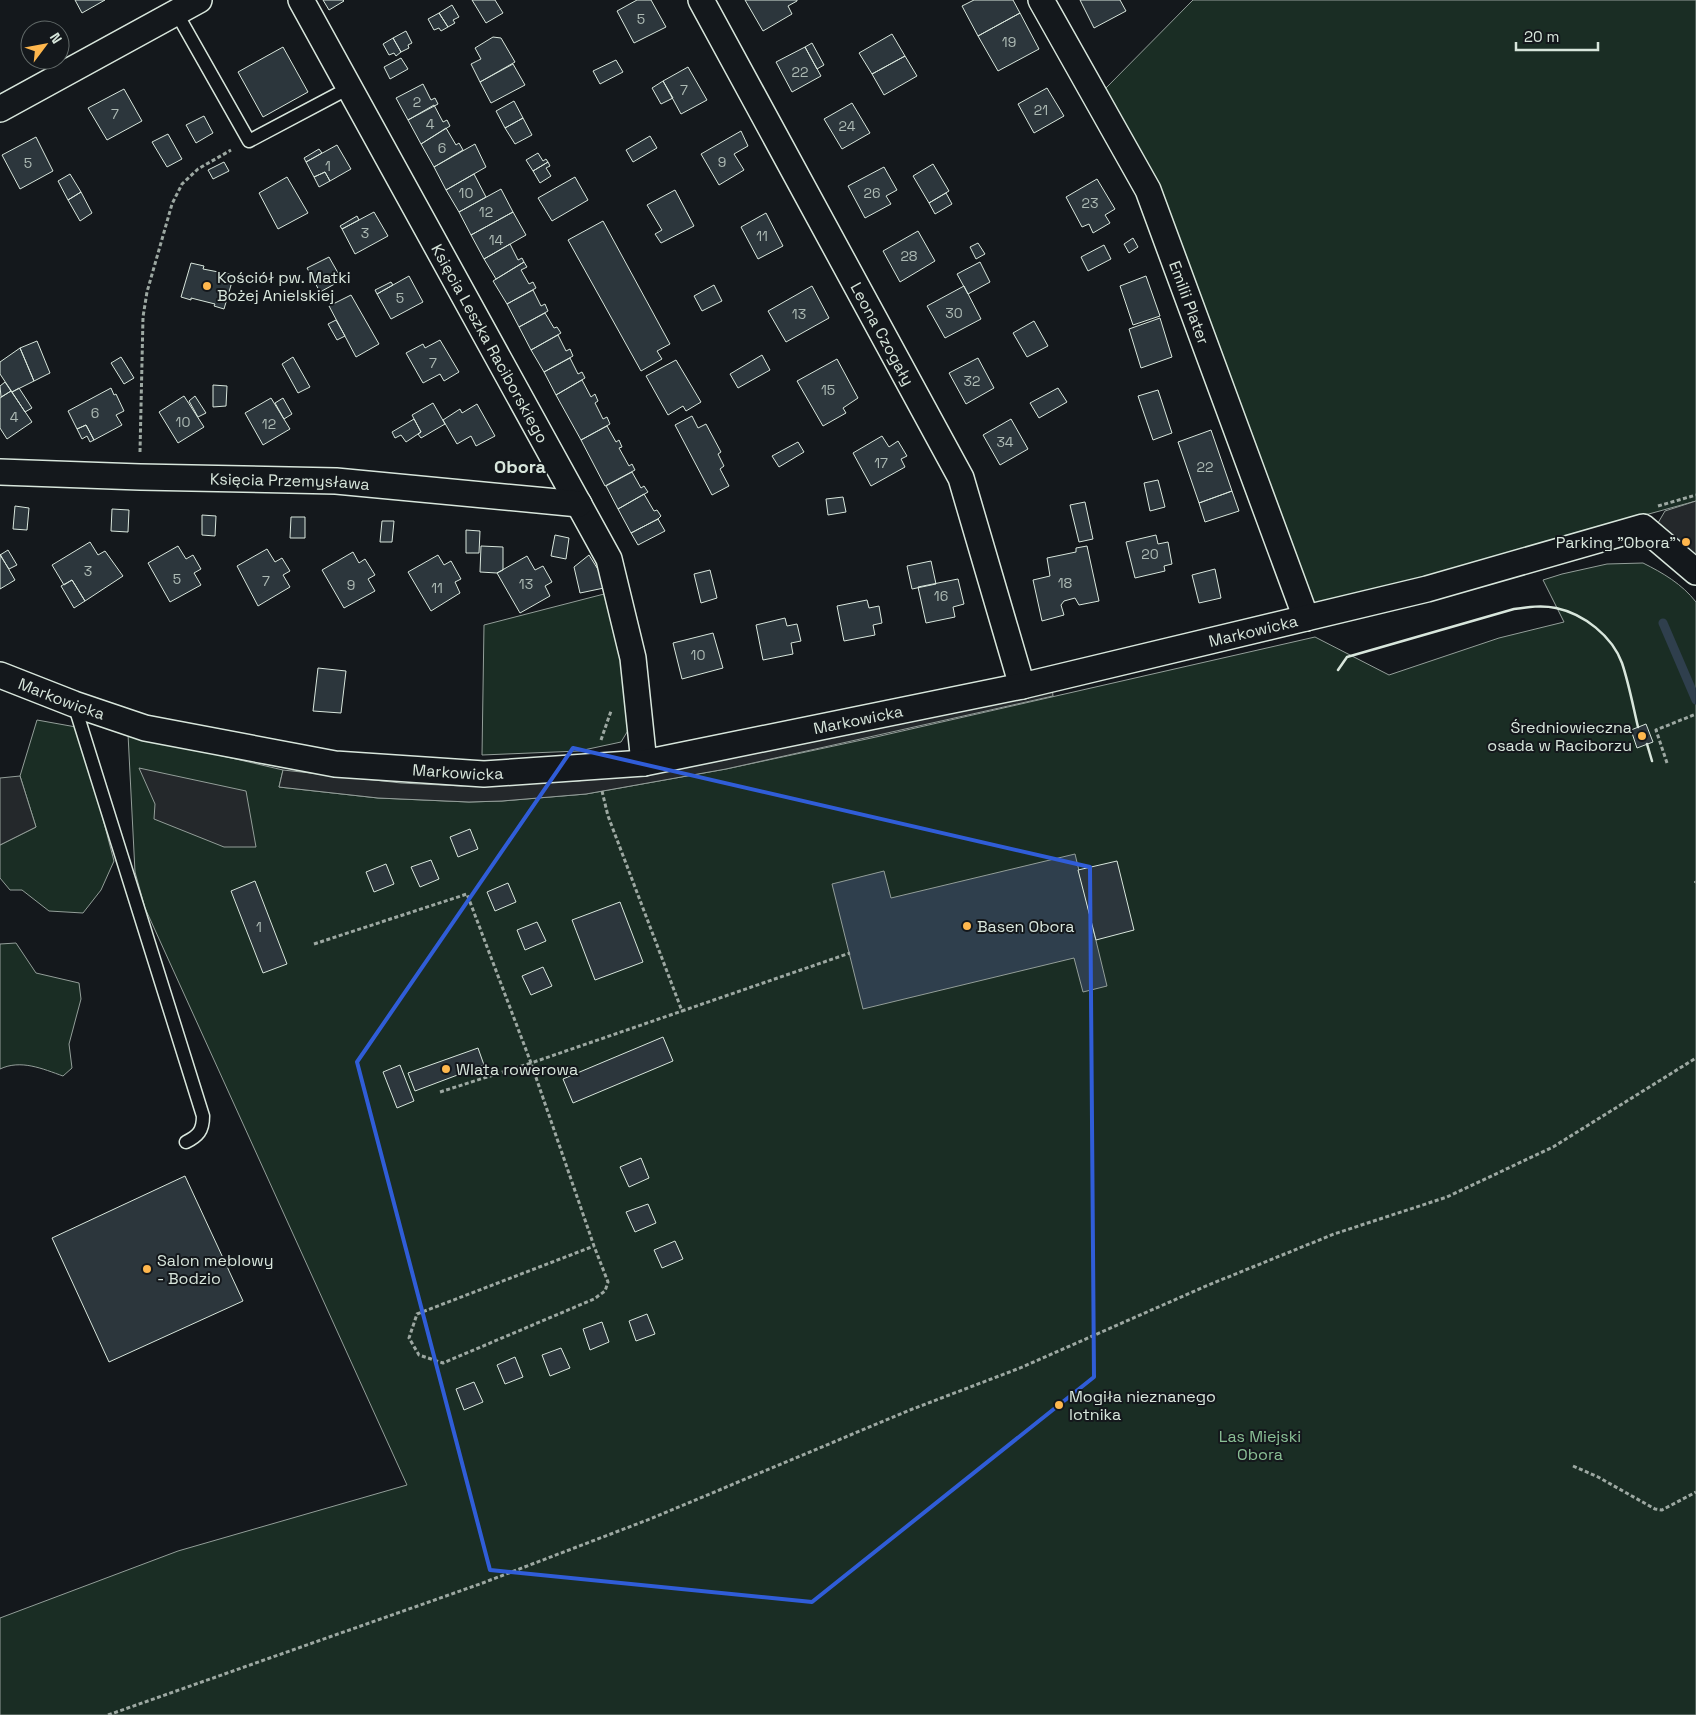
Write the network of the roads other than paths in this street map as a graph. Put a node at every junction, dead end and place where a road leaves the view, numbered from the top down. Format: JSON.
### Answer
{"nodes":[{"id":1,"x":199,"y":0,"type":"edge"},
{"id":2,"x":301,"y":0,"type":"edge"},
{"id":3,"x":701,"y":0,"type":"edge"},
{"id":4,"x":1041,"y":0,"type":"edge"},
{"id":5,"x":176,"y":12,"type":"junction"},
{"id":6,"x":349,"y":88,"type":"junction"},
{"id":7,"x":0,"y":109,"type":"edge"},
{"id":8,"x":0,"y":472,"type":"edge"},
{"id":9,"x":579,"y":504,"type":"junction"},
{"id":10,"x":1696,"y":572,"type":"edge"},
{"id":11,"x":1306,"y":618,"type":"junction"},
{"id":12,"x":0,"y":675,"type":"edge"},
{"id":13,"x":1022,"y":686,"type":"junction"},
{"id":14,"x":74,"y":704,"type":"junction"},
{"id":15,"x":644,"y":763,"type":"junction"},
{"id":16,"x":186,"y":1142,"type":"dead end"}],
"edges":[{"from":1,"to":5,"type":"street"},
{"from":2,"to":6,"type":"street","name":"Księcia Leszka Raciborskiego"},
{"from":3,"to":13,"type":"street","name":"Leona Czogały"},
{"from":4,"to":11,"type":"street","name":"Emilii Plater"},
{"from":5,"to":6,"type":"lane"},
{"from":5,"to":7,"type":"street"},
{"from":6,"to":9,"type":"street","name":"Księcia Leszka Raciborskiego"},
{"from":8,"to":9,"type":"street","name":"Księcia Przemysława"},
{"from":9,"to":15,"type":"street","name":"Księcia Leszka Raciborskiego"},
{"from":10,"to":11,"type":"street","name":"Markowicka"},
{"from":11,"to":13,"type":"street","name":"Markowicka"},
{"from":12,"to":14,"type":"street","name":"Markowicka"},
{"from":13,"to":15,"type":"street","name":"Markowicka"},
{"from":14,"to":15,"type":"street","name":"Markowicka"},
{"from":14,"to":16,"type":"lane"}]}
